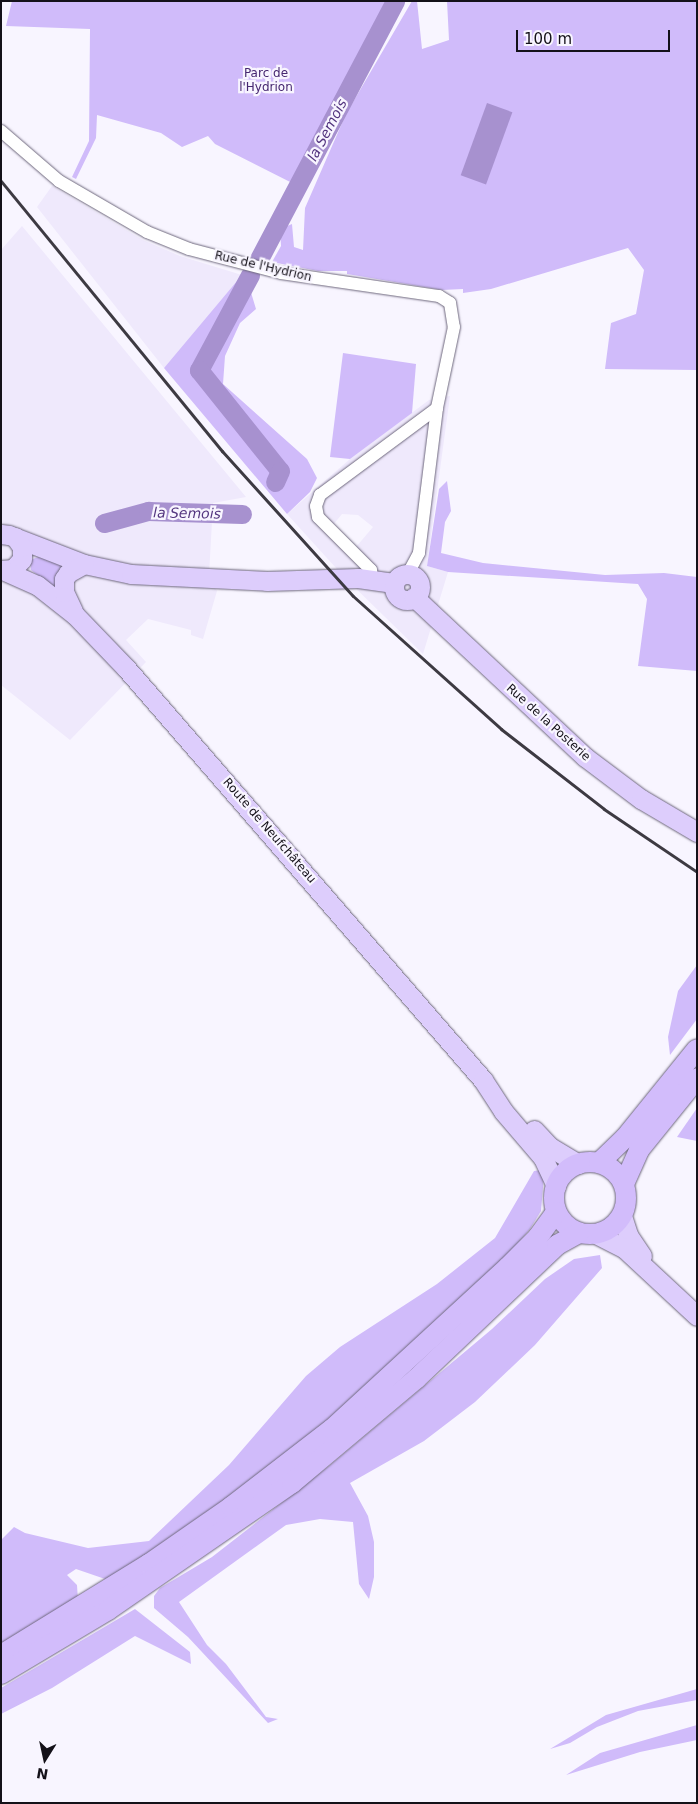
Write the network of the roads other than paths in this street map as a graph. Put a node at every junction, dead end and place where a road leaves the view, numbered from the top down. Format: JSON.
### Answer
{"nodes":[{"id":1,"x":1,"y":131,"type":"edge"},
{"id":2,"x":437,"y":408,"type":"junction"},
{"id":3,"x":5,"y":535,"type":"edge"},
{"id":4,"x":52,"y":553,"type":"junction"},
{"id":5,"x":22,"y":558,"type":"junction"},
{"id":6,"x":84,"y":564,"type":"junction"},
{"id":7,"x":3,"y":570,"type":"edge"},
{"id":8,"x":401,"y":578,"type":"junction"},
{"id":9,"x":372,"y":579,"type":"junction"},
{"id":10,"x":37,"y":585,"type":"junction"},
{"id":11,"x":75,"y":615,"type":"junction"},
{"id":12,"x":697,"y":832,"type":"edge"},
{"id":13,"x":697,"y":1049,"type":"edge"},
{"id":14,"x":697,"y":1078,"type":"edge"},
{"id":15,"x":489,"y":1087,"type":"junction"},
{"id":16,"x":599,"y":1163,"type":"junction"},
{"id":17,"x":578,"y":1164,"type":"junction"},
{"id":18,"x":624,"y":1184,"type":"junction"},
{"id":19,"x":556,"y":1186,"type":"junction"},
{"id":20,"x":556,"y":1212,"type":"junction"},
{"id":21,"x":622,"y":1216,"type":"junction"},
{"id":22,"x":588,"y":1234,"type":"junction"},
{"id":23,"x":654,"y":1274,"type":"junction"},
{"id":24,"x":697,"y":1316,"type":"edge"},
{"id":25,"x":1,"y":1655,"type":"edge"},
{"id":26,"x":1,"y":1674,"type":"edge"}],
"edges":[{"from":1,"to":2,"type":"street","name":"Rue de l'Hydrion"},
{"from":2,"to":8,"type":"street","name":"Rue de l'Hydrion"},
{"from":2,"to":9,"type":"street"},
{"from":3,"to":4,"type":"main road"},
{"from":3,"to":5,"type":"main road","name":"Route de Neufchâteau"},
{"from":4,"to":5,"type":"main road"},
{"from":4,"to":6,"type":"main road"},
{"from":5,"to":7,"type":"main road"},
{"from":5,"to":10,"type":"main road","name":"Route de Neufchâteau"},
{"from":6,"to":9,"type":"main road"},
{"from":6,"to":11,"type":"main road"},
{"from":7,"to":10,"type":"main road","name":"Route de Neufchâteau"},
{"from":8,"to":9,"type":"main road"},
{"from":8,"to":12,"type":"main road","name":"Rue de la Posterie"},
{"from":10,"to":11,"type":"main road","name":"Route de Neufchâteau"},
{"from":11,"to":15,"type":"main road","name":"Route de Neufchâteau"},
{"from":13,"to":16,"type":"highway"},
{"from":14,"to":18,"type":"highway"},
{"from":15,"to":17,"type":"main road","name":"Route de Neufchâteau"},
{"from":15,"to":19,"type":"main road","name":"Route de Neufchâteau"},
{"from":16,"to":17,"type":"highway"},
{"from":16,"to":18,"type":"highway"},
{"from":17,"to":19,"type":"highway"},
{"from":18,"to":21,"type":"highway"},
{"from":19,"to":20,"type":"highway"},
{"from":20,"to":22,"type":"highway"},
{"from":20,"to":25,"type":"highway"},
{"from":21,"to":22,"type":"highway"},
{"from":21,"to":23,"type":"main road"},
{"from":22,"to":23,"type":"main road"},
{"from":22,"to":26,"type":"highway"},
{"from":23,"to":24,"type":"main road"}]}
